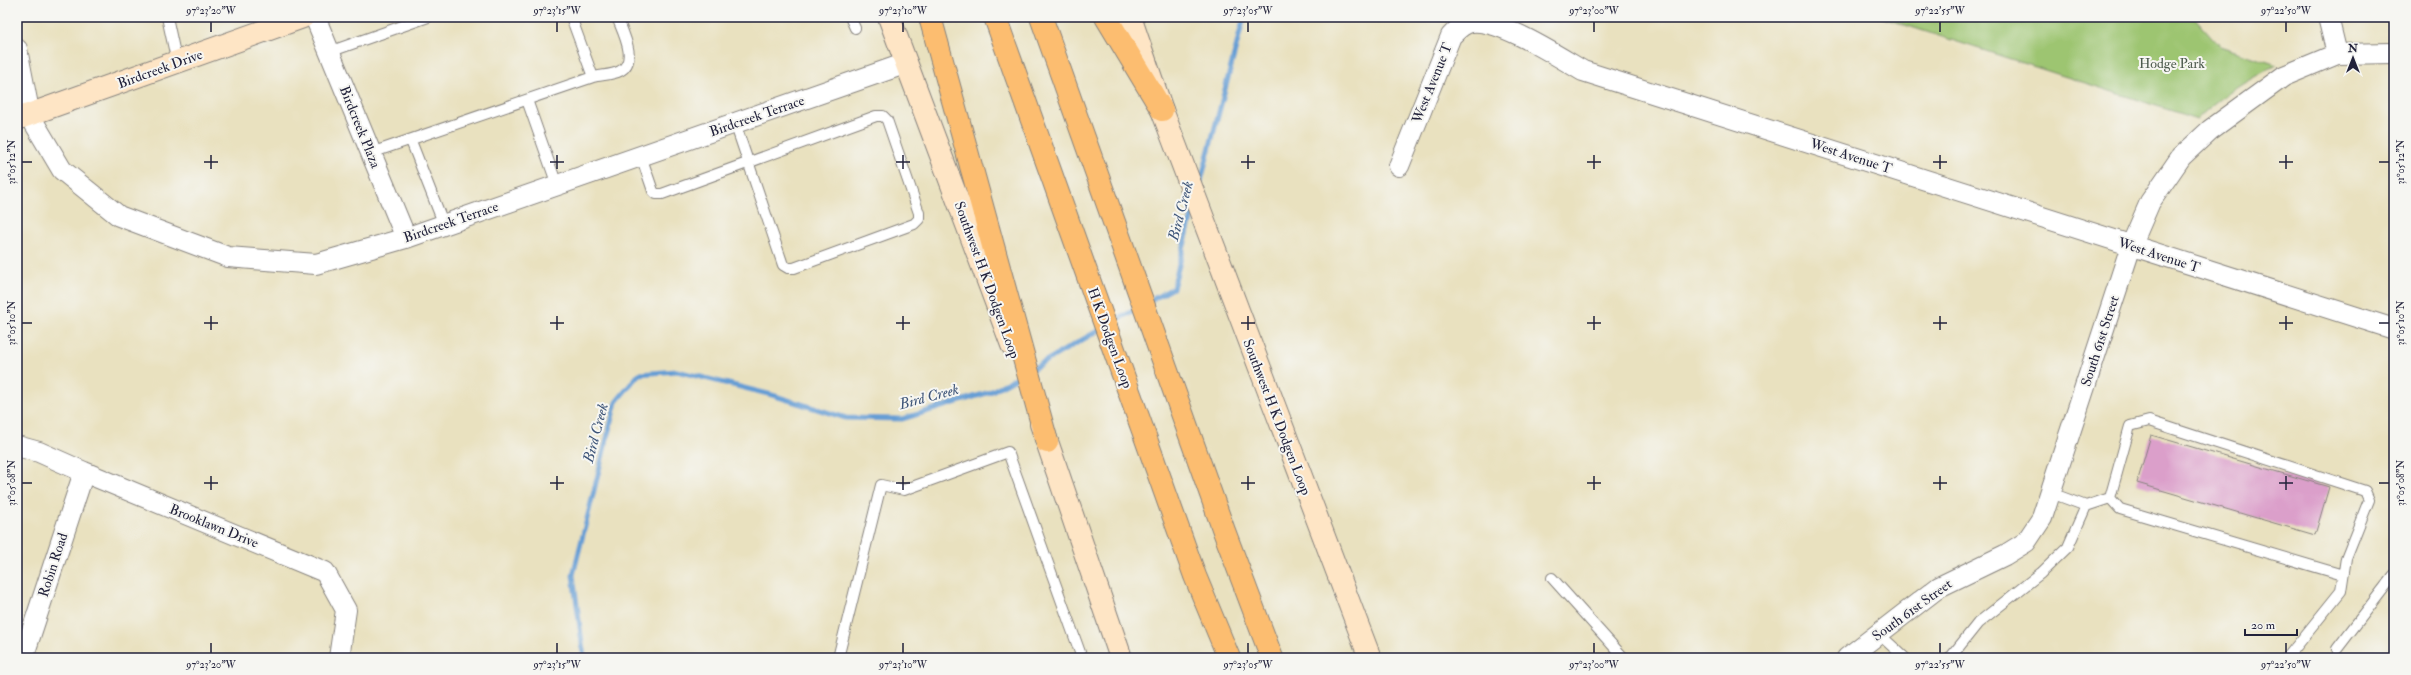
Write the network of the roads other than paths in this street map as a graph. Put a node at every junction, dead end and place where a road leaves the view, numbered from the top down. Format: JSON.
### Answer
{"nodes":[{"id":1,"x":167,"y":17,"type":"edge"},
{"id":2,"x":302,"y":17,"type":"edge"},
{"id":3,"x":315,"y":17,"type":"edge"},
{"id":4,"x":428,"y":17,"type":"edge"},
{"id":5,"x":571,"y":17,"type":"edge"},
{"id":6,"x":617,"y":17,"type":"edge"},
{"id":7,"x":850,"y":17,"type":"edge"},
{"id":8,"x":889,"y":17,"type":"edge"},
{"id":9,"x":930,"y":17,"type":"edge"},
{"id":10,"x":995,"y":17,"type":"edge"},
{"id":11,"x":1041,"y":17,"type":"edge"},
{"id":12,"x":1106,"y":17,"type":"edge"},
{"id":13,"x":1130,"y":17,"type":"edge"},
{"id":14,"x":2328,"y":17,"type":"edge"},
{"id":15,"x":855,"y":28,"type":"dead end"},
{"id":16,"x":17,"y":49,"type":"edge"},
{"id":17,"x":329,"y":52,"type":"junction"},
{"id":18,"x":2394,"y":53,"type":"edge"},
{"id":19,"x":2337,"y":54,"type":"junction"},
{"id":20,"x":176,"y":63,"type":"junction"},
{"id":21,"x":907,"y":64,"type":"junction"},
{"id":22,"x":593,"y":77,"type":"junction"},
{"id":23,"x":527,"y":100,"type":"junction"},
{"id":24,"x":1162,"y":110,"type":"junction"},
{"id":25,"x":24,"y":117,"type":"edge"},
{"id":26,"x":735,"y":123,"type":"junction"},
{"id":27,"x":411,"y":141,"type":"junction"},
{"id":28,"x":371,"y":154,"type":"junction"},
{"id":29,"x":640,"y":156,"type":"junction"},
{"id":30,"x":748,"y":162,"type":"junction"},
{"id":31,"x":1399,"y":166,"type":"dead end"},
{"id":32,"x":557,"y":185,"type":"junction"},
{"id":33,"x":444,"y":225,"type":"junction"},
{"id":34,"x":406,"y":238,"type":"junction"},
{"id":35,"x":2131,"y":246,"type":"junction"},
{"id":36,"x":990,"y":264,"type":"junction"},
{"id":37,"x":2394,"y":329,"type":"edge"},
{"id":38,"x":1048,"y":442,"type":"joint"},
{"id":39,"x":17,"y":446,"type":"edge"},
{"id":40,"x":84,"y":472,"type":"junction"},
{"id":41,"x":2051,"y":493,"type":"junction"},
{"id":42,"x":2110,"y":498,"type":"junction"},
{"id":43,"x":2086,"y":506,"type":"junction"},
{"id":44,"x":2343,"y":575,"type":"junction"},
{"id":45,"x":2394,"y":575,"type":"edge"},
{"id":46,"x":1552,"y":578,"type":"dead end"},
{"id":47,"x":1879,"y":634,"type":"junction"},
{"id":48,"x":2337,"y":649,"type":"dead end"},
{"id":49,"x":23,"y":658,"type":"edge"},
{"id":50,"x":338,"y":658,"type":"edge"},
{"id":51,"x":838,"y":658,"type":"edge"},
{"id":52,"x":1082,"y":658,"type":"edge"},
{"id":53,"x":1121,"y":658,"type":"edge"},
{"id":54,"x":1229,"y":658,"type":"edge"},
{"id":55,"x":1272,"y":658,"type":"edge"},
{"id":56,"x":1370,"y":658,"type":"edge"},
{"id":57,"x":1624,"y":658,"type":"edge"},
{"id":58,"x":1847,"y":658,"type":"edge"},
{"id":59,"x":1905,"y":658,"type":"edge"},
{"id":60,"x":1950,"y":658,"type":"edge"},
{"id":61,"x":2287,"y":658,"type":"edge"}],
"edges":[{"from":1,"to":20,"type":"lane"},
{"from":2,"to":20,"type":"main road","name":"Birdcreek Drive"},
{"from":3,"to":17,"type":"street","name":"Birdcreek Plaza"},
{"from":4,"to":17,"type":"lane"},
{"from":5,"to":22,"type":"lane"},
{"from":6,"to":22,"type":"lane"},
{"from":7,"to":15,"type":"lane"},
{"from":8,"to":21,"type":"main road","name":"Southwest H K Dodgen Loop"},
{"from":9,"to":36,"type":"highway"},
{"from":10,"to":54,"type":"highway","name":"H K Dodgen Loop"},
{"from":11,"to":55,"type":"highway"},
{"from":12,"to":24,"type":"highway"},
{"from":13,"to":24,"type":"main road","name":"Southwest H K Dodgen Loop"},
{"from":14,"to":19,"type":"street"},
{"from":16,"to":25,"type":"street","name":"Birdcreek Terrace"},
{"from":17,"to":28,"type":"street","name":"Birdcreek Plaza"},
{"from":18,"to":19,"type":"street"},
{"from":19,"to":35,"type":"street","name":"South 61st Street"},
{"from":20,"to":25,"type":"main road","name":"Birdcreek Drive"},
{"from":21,"to":26,"type":"street","name":"Birdcreek Terrace"},
{"from":21,"to":36,"type":"main road","name":"Southwest H K Dodgen Loop"},
{"from":22,"to":23,"type":"lane"},
{"from":23,"to":27,"type":"lane"},
{"from":23,"to":32,"type":"lane"},
{"from":24,"to":56,"type":"main road","name":"Southwest H K Dodgen Loop"},
{"from":25,"to":34,"type":"street","name":"Birdcreek Terrace"},
{"from":26,"to":29,"type":"street","name":"Birdcreek Terrace"},
{"from":26,"to":30,"type":"lane"},
{"from":27,"to":28,"type":"lane"},
{"from":27,"to":33,"type":"lane"},
{"from":28,"to":34,"type":"street","name":"Birdcreek Plaza"},
{"from":29,"to":30,"type":"lane"},
{"from":29,"to":32,"type":"street","name":"Birdcreek Terrace"},
{"from":30,"to":30,"type":"lane"},
{"from":31,"to":35,"type":"street","name":"West Avenue T"},
{"from":32,"to":33,"type":"street","name":"Birdcreek Terrace"},
{"from":33,"to":34,"type":"street","name":"Birdcreek Terrace"},
{"from":35,"to":37,"type":"street","name":"West Avenue T"},
{"from":35,"to":41,"type":"street","name":"South 61st Street"},
{"from":36,"to":38,"type":"highway"},
{"from":38,"to":53,"type":"main road"},
{"from":39,"to":40,"type":"street","name":"Brooklawn Drive"},
{"from":40,"to":49,"type":"street","name":"Robin Road"},
{"from":40,"to":50,"type":"street","name":"Brooklawn Drive"},
{"from":41,"to":43,"type":"lane"},
{"from":41,"to":47,"type":"street","name":"South 61st Street"},
{"from":42,"to":43,"type":"lane"},
{"from":42,"to":44,"type":"lane"},
{"from":42,"to":44,"type":"lane"},
{"from":43,"to":60,"type":"lane"},
{"from":44,"to":61,"type":"lane"},
{"from":45,"to":48,"type":"lane"},
{"from":46,"to":57,"type":"lane"},
{"from":47,"to":58,"type":"street","name":"South 61st Street"},
{"from":47,"to":59,"type":"lane"},
{"from":51,"to":52,"type":"lane"}]}
